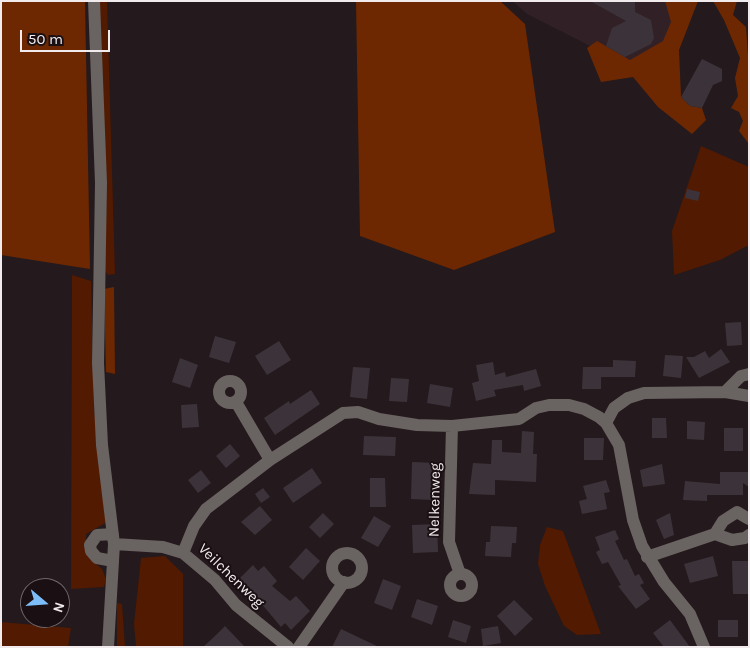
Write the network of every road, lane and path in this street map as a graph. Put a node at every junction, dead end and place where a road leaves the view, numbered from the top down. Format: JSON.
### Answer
{"nodes":[{"id":1,"x":94,"y":1,"type":"edge"},
{"id":2,"x":749,"y":374,"type":"edge"},
{"id":3,"x":725,"y":392,"type":"junction"},
{"id":4,"x":749,"y":396,"type":"edge"},
{"id":5,"x":236,"y":402,"type":"dead end"},
{"id":6,"x":606,"y":423,"type":"junction"},
{"id":7,"x":452,"y":426,"type":"junction"},
{"id":8,"x":270,"y":460,"type":"junction"},
{"id":9,"x":749,"y":519,"type":"edge"},
{"id":10,"x":715,"y":534,"type":"junction"},
{"id":11,"x":749,"y":535,"type":"edge"},
{"id":12,"x":114,"y":539,"type":"junction"},
{"id":13,"x":183,"y":553,"type":"junction"},
{"id":14,"x":647,"y":557,"type":"junction"},
{"id":15,"x":113,"y":560,"type":"junction"},
{"id":16,"x":460,"y":574,"type":"dead end"},
{"id":17,"x":344,"y":582,"type":"dead end"},
{"id":18,"x":108,"y":647,"type":"edge"},
{"id":19,"x":288,"y":647,"type":"edge"},
{"id":20,"x":299,"y":647,"type":"edge"},
{"id":21,"x":704,"y":647,"type":"edge"}],
"edges":[{"from":1,"to":12,"type":"street"},
{"from":2,"to":3,"type":"street"},
{"from":3,"to":4,"type":"street"},
{"from":3,"to":6,"type":"street"},
{"from":5,"to":8,"type":"street"},
{"from":6,"to":7,"type":"street"},
{"from":6,"to":14,"type":"street"},
{"from":7,"to":8,"type":"street"},
{"from":7,"to":16,"type":"street","name":"Nelkenweg"},
{"from":8,"to":13,"type":"street"},
{"from":9,"to":10,"type":"street"},
{"from":10,"to":11,"type":"street"},
{"from":10,"to":14,"type":"street"},
{"from":12,"to":13,"type":"street","name":"Veilchenweg"},
{"from":12,"to":15,"type":"street"},
{"from":12,"to":15,"type":"street"},
{"from":13,"to":19,"type":"street","name":"Veilchenweg"},
{"from":14,"to":21,"type":"street"},
{"from":15,"to":18,"type":"street"},
{"from":17,"to":20,"type":"street"}]}
